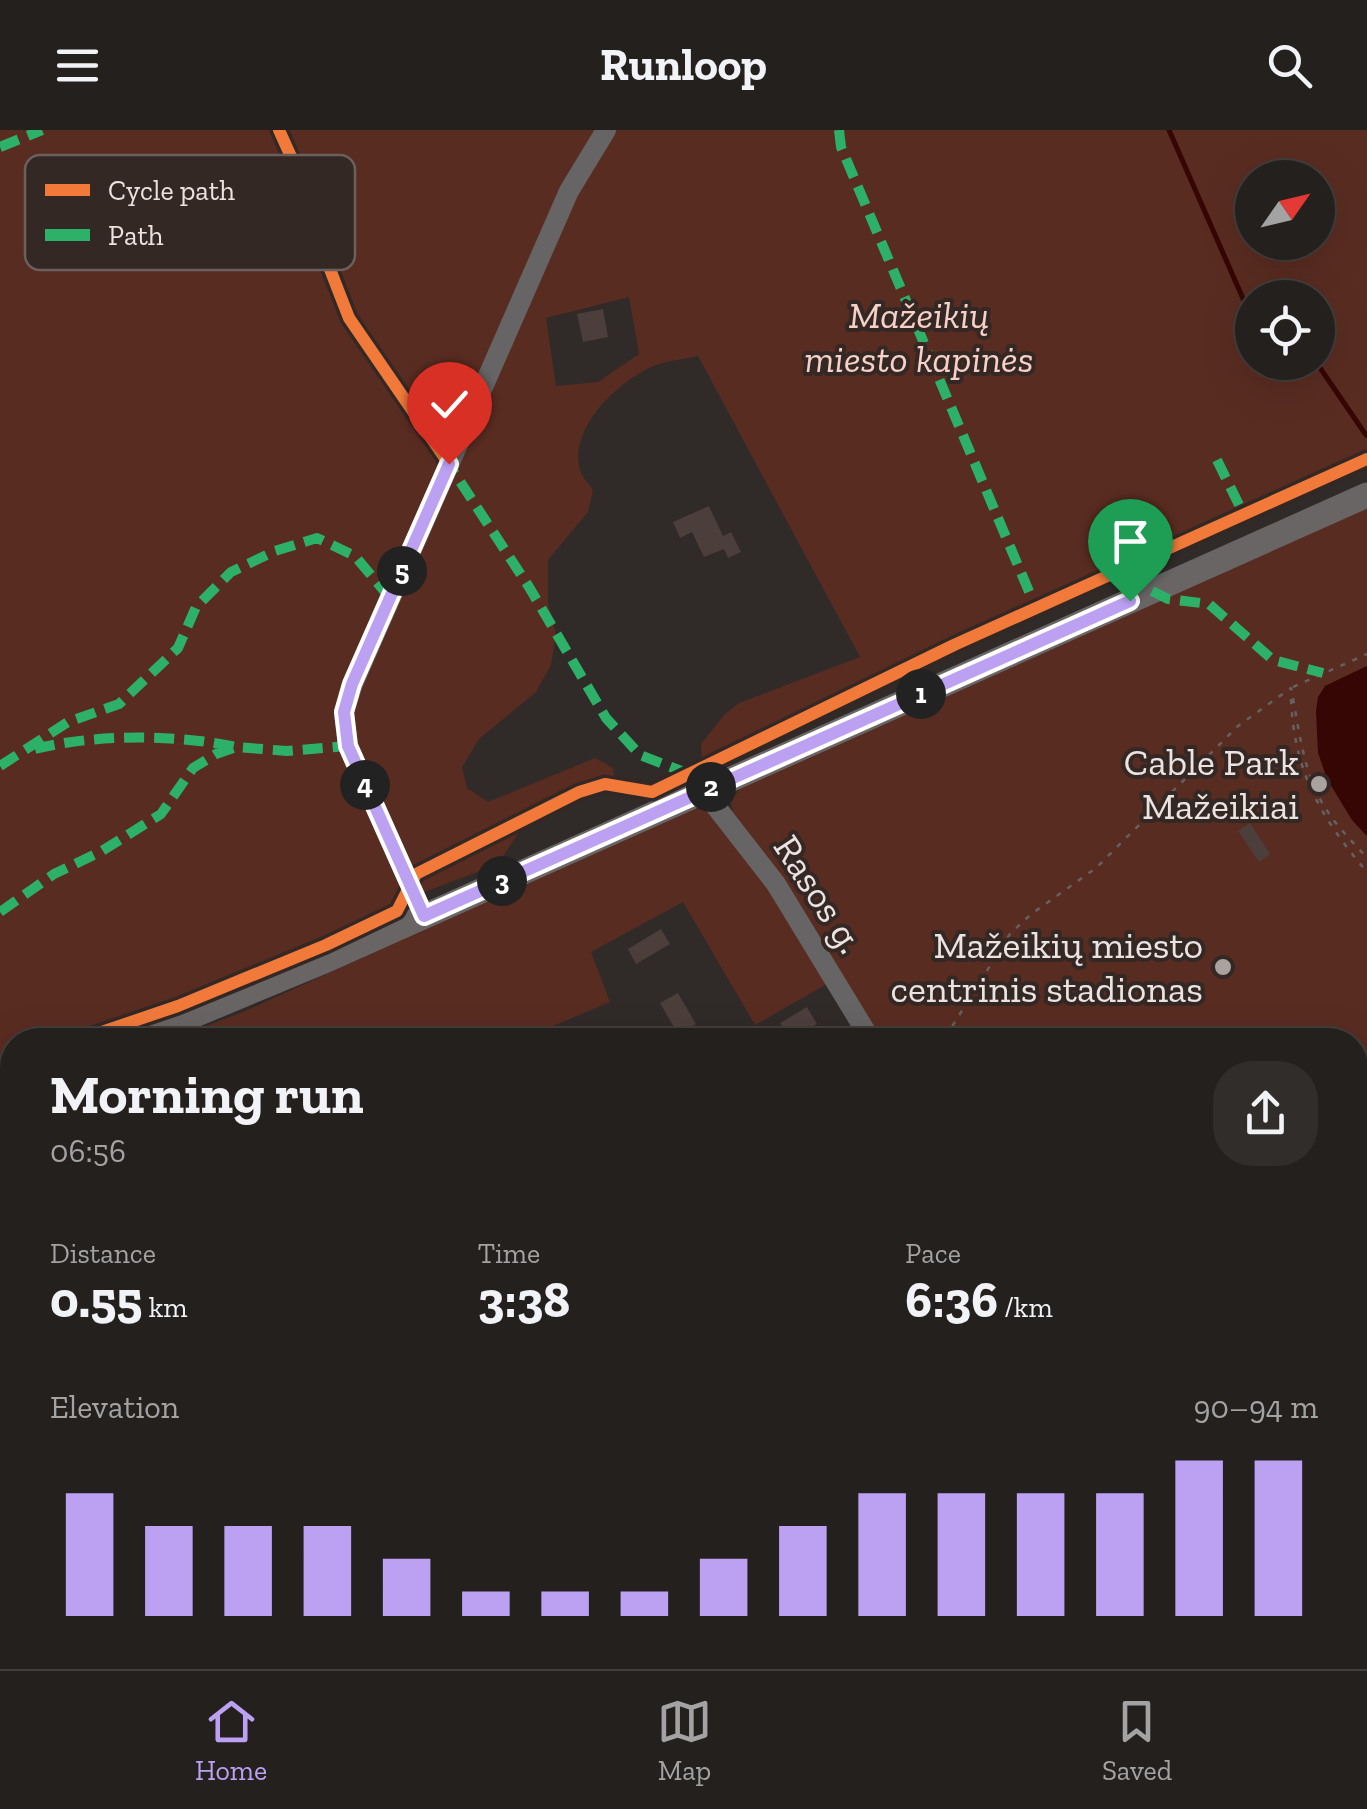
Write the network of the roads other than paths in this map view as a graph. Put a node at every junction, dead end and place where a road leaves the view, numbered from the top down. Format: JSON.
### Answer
{"nodes":[{"id":1,"x":606,"y":130,"type":"edge"},
{"id":2,"x":1367,"y":495,"type":"edge"},
{"id":3,"x":704,"y":790,"type":"junction"},
{"id":4,"x":424,"y":916,"type":"junction"},
{"id":5,"x":159,"y":1028,"type":"edge"},
{"id":6,"x":864,"y":1028,"type":"edge"}],
"edges":[{"from":1,"to":4,"type":"street"},
{"from":2,"to":3,"type":"main road"},
{"from":3,"to":4,"type":"main road"},
{"from":3,"to":6,"type":"street","name":"Rasos g."},
{"from":4,"to":5,"type":"main road"}]}
